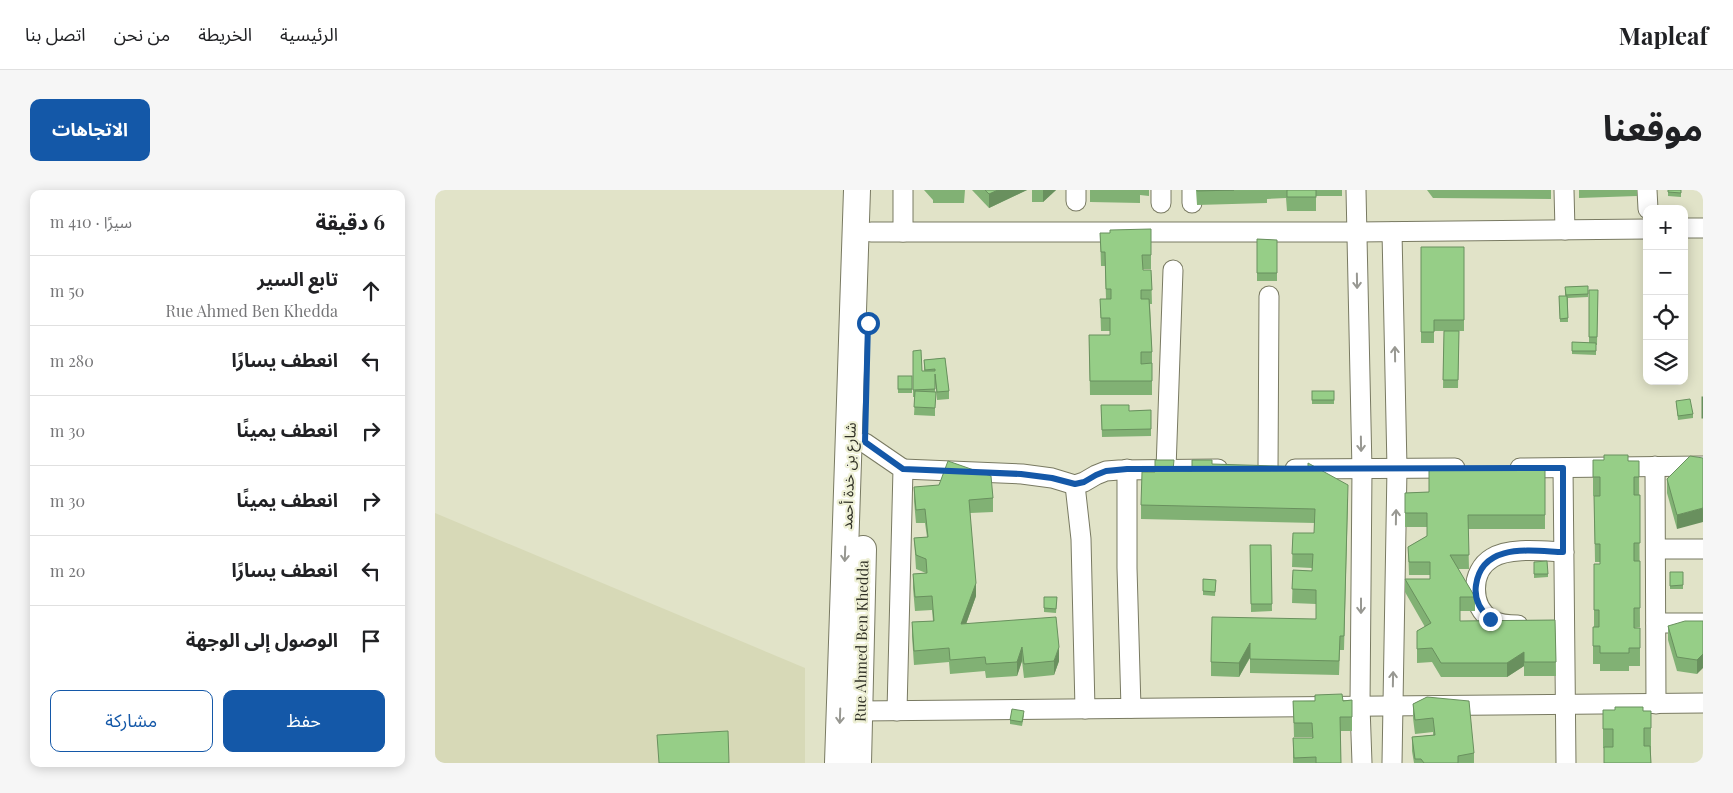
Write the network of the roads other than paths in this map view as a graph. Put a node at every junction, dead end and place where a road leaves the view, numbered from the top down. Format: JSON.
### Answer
{"nodes":[{"id":1,"x":857,"y":190,"type":"edge"},
{"id":2,"x":872,"y":190,"type":"edge"},
{"id":3,"x":903,"y":190,"type":"edge"},
{"id":4,"x":1356,"y":190,"type":"edge"},
{"id":5,"x":1564,"y":190,"type":"edge"},
{"id":6,"x":1647,"y":190,"type":"edge"},
{"id":7,"x":1648,"y":205,"type":"edge"},
{"id":8,"x":1688,"y":228,"type":"edge"},
{"id":9,"x":1703,"y":228,"type":"edge"},
{"id":10,"x":1643,"y":229,"type":"edge"},
{"id":11,"x":1565,"y":230,"type":"junction"},
{"id":12,"x":871,"y":232,"type":"junction"},
{"id":13,"x":903,"y":232,"type":"junction"},
{"id":14,"x":1356,"y":232,"type":"junction"},
{"id":15,"x":1392,"y":232,"type":"junction"},
{"id":16,"x":1173,"y":270,"type":"dead end"},
{"id":17,"x":1269,"y":296,"type":"dead end"},
{"id":18,"x":865,"y":442,"type":"junction"},
{"id":19,"x":1655,"y":466,"type":"junction"},
{"id":20,"x":1703,"y":466,"type":"edge"},
{"id":21,"x":1397,"y":468,"type":"junction"},
{"id":22,"x":1475,"y":468,"type":"edge"},
{"id":23,"x":1504,"y":468,"type":"edge"},
{"id":24,"x":1563,"y":468,"type":"junction"},
{"id":25,"x":903,"y":469,"type":"junction"},
{"id":26,"x":1127,"y":469,"type":"junction"},
{"id":27,"x":1166,"y":469,"type":"junction"},
{"id":28,"x":1250,"y":469,"type":"junction"},
{"id":29,"x":1361,"y":470,"type":"junction"},
{"id":30,"x":1075,"y":484,"type":"junction"},
{"id":31,"x":1655,"y":549,"type":"junction"},
{"id":32,"x":1703,"y":549,"type":"edge"},
{"id":33,"x":1563,"y":552,"type":"junction"},
{"id":34,"x":1656,"y":623,"type":"junction"},
{"id":35,"x":1703,"y":623,"type":"edge"},
{"id":36,"x":1550,"y":625,"type":"junction"},
{"id":37,"x":1703,"y":703,"type":"edge"},
{"id":38,"x":1565,"y":704,"type":"junction"},
{"id":39,"x":1656,"y":704,"type":"junction"},
{"id":40,"x":1360,"y":706,"type":"junction"},
{"id":41,"x":1392,"y":706,"type":"junction"},
{"id":42,"x":1131,"y":708,"type":"junction"},
{"id":43,"x":1085,"y":709,"type":"junction"},
{"id":44,"x":860,"y":711,"type":"junction"},
{"id":45,"x":897,"y":711,"type":"junction"},
{"id":46,"x":838,"y":763,"type":"edge"},
{"id":47,"x":858,"y":763,"type":"edge"},
{"id":48,"x":1362,"y":763,"type":"edge"},
{"id":49,"x":1392,"y":763,"type":"edge"},
{"id":50,"x":1566,"y":763,"type":"edge"}],
"edges":[{"from":1,"to":46,"type":"main road","name":"شارع بن خدة أحمد","one_way":true},
{"from":2,"to":12,"type":"main road","name":"Rue Ahmed Ben Khedda"},
{"from":3,"to":13,"type":"street"},
{"from":4,"to":14,"type":"street"},
{"from":5,"to":11,"type":"street"},
{"from":6,"to":7,"type":"street"},
{"from":8,"to":9,"type":"street"},
{"from":10,"to":11,"type":"street"},
{"from":11,"to":15,"type":"street"},
{"from":12,"to":13,"type":"street"},
{"from":12,"to":18,"type":"main road","name":"Rue Ahmed Ben Khedda"},
{"from":13,"to":14,"type":"street"},
{"from":14,"to":15,"type":"street"},
{"from":14,"to":29,"type":"street","one_way":true},
{"from":21,"to":15,"type":"street","one_way":true},
{"from":16,"to":27,"type":"street"},
{"from":17,"to":28,"type":"street"},
{"from":18,"to":25,"type":"street"},
{"from":18,"to":44,"type":"main road","name":"Rue Ahmed Ben Khedda"},
{"from":19,"to":20,"type":"street"},
{"from":19,"to":24,"type":"street"},
{"from":19,"to":31,"type":"street"},
{"from":21,"to":22,"type":"street"},
{"from":21,"to":29,"type":"street"},
{"from":41,"to":21,"type":"street","one_way":true},
{"from":23,"to":24,"type":"street"},
{"from":24,"to":33,"type":"street"},
{"from":25,"to":30,"type":"street"},
{"from":25,"to":45,"type":"street"},
{"from":26,"to":27,"type":"street"},
{"from":26,"to":30,"type":"street"},
{"from":26,"to":42,"type":"street"},
{"from":27,"to":28,"type":"street"},
{"from":28,"to":29,"type":"street"},
{"from":29,"to":40,"type":"street","one_way":true},
{"from":30,"to":43,"type":"street"},
{"from":31,"to":32,"type":"street"},
{"from":31,"to":34,"type":"street"},
{"from":33,"to":36,"type":"street"},
{"from":33,"to":36,"type":"street"},
{"from":34,"to":35,"type":"street"},
{"from":34,"to":39,"type":"street"},
{"from":36,"to":38,"type":"street"},
{"from":37,"to":39,"type":"street"},
{"from":38,"to":39,"type":"street"},
{"from":38,"to":41,"type":"street"},
{"from":38,"to":50,"type":"street"},
{"from":40,"to":41,"type":"street"},
{"from":40,"to":42,"type":"street"},
{"from":40,"to":48,"type":"street"},
{"from":41,"to":49,"type":"street"},
{"from":42,"to":43,"type":"street"},
{"from":43,"to":45,"type":"street"},
{"from":44,"to":45,"type":"street"},
{"from":44,"to":47,"type":"main road","name":"Rue Ahmed Ben Khedda"}]}
